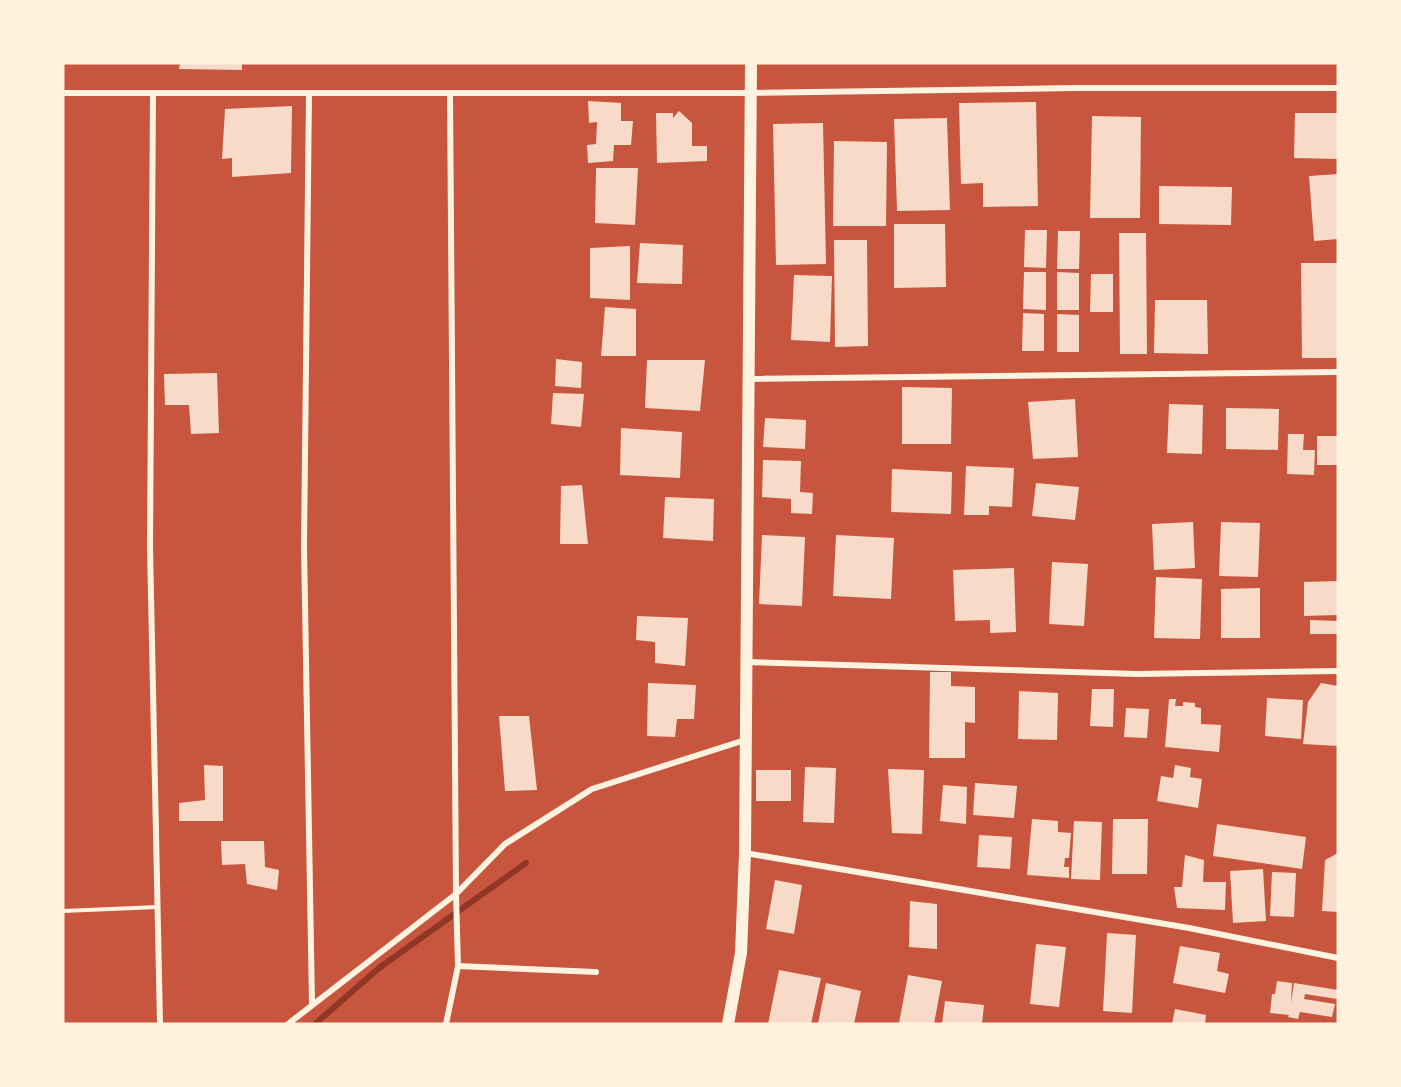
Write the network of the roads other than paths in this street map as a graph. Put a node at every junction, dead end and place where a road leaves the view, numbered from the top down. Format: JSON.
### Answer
{"nodes":[{"id":1,"x":751,"y":63,"type":"edge"},
{"id":2,"x":1338,"y":88,"type":"edge"},
{"id":3,"x":63,"y":93,"type":"edge"},
{"id":4,"x":153,"y":93,"type":"junction"},
{"id":5,"x":309,"y":93,"type":"junction"},
{"id":6,"x":450,"y":93,"type":"junction"},
{"id":7,"x":751,"y":93,"type":"junction"},
{"id":8,"x":1338,"y":372,"type":"edge"},
{"id":9,"x":749,"y":379,"type":"junction"},
{"id":10,"x":746,"y":662,"type":"junction"},
{"id":11,"x":1338,"y":671,"type":"edge"},
{"id":12,"x":746,"y":740,"type":"junction"},
{"id":13,"x":745,"y":853,"type":"junction"},
{"id":14,"x":456,"y":894,"type":"junction"},
{"id":15,"x":158,"y":907,"type":"junction"},
{"id":16,"x":63,"y":911,"type":"edge"},
{"id":17,"x":1338,"y":958,"type":"edge"},
{"id":18,"x":458,"y":966,"type":"junction"},
{"id":19,"x":596,"y":972,"type":"dead end"},
{"id":20,"x":312,"y":1004,"type":"junction"},
{"id":21,"x":160,"y":1024,"type":"edge"},
{"id":22,"x":288,"y":1024,"type":"edge"},
{"id":23,"x":446,"y":1024,"type":"edge"},
{"id":24,"x":728,"y":1024,"type":"edge"}],
"edges":[{"from":1,"to":7,"type":"main road"},
{"from":2,"to":7,"type":"street"},
{"from":3,"to":4,"type":"street"},
{"from":4,"to":5,"type":"street"},
{"from":4,"to":15,"type":"street"},
{"from":5,"to":6,"type":"street"},
{"from":5,"to":20,"type":"street"},
{"from":6,"to":7,"type":"street"},
{"from":6,"to":14,"type":"street"},
{"from":7,"to":9,"type":"main road"},
{"from":8,"to":9,"type":"street"},
{"from":9,"to":10,"type":"main road"},
{"from":10,"to":11,"type":"street"},
{"from":10,"to":12,"type":"main road"},
{"from":12,"to":13,"type":"main road"},
{"from":12,"to":14,"type":"street"},
{"from":13,"to":17,"type":"street"},
{"from":13,"to":24,"type":"main road"},
{"from":14,"to":18,"type":"street"},
{"from":14,"to":20,"type":"street"},
{"from":15,"to":16,"type":"lane"},
{"from":15,"to":21,"type":"street"},
{"from":18,"to":19,"type":"street"},
{"from":18,"to":23,"type":"street"},
{"from":20,"to":22,"type":"street"}]}
